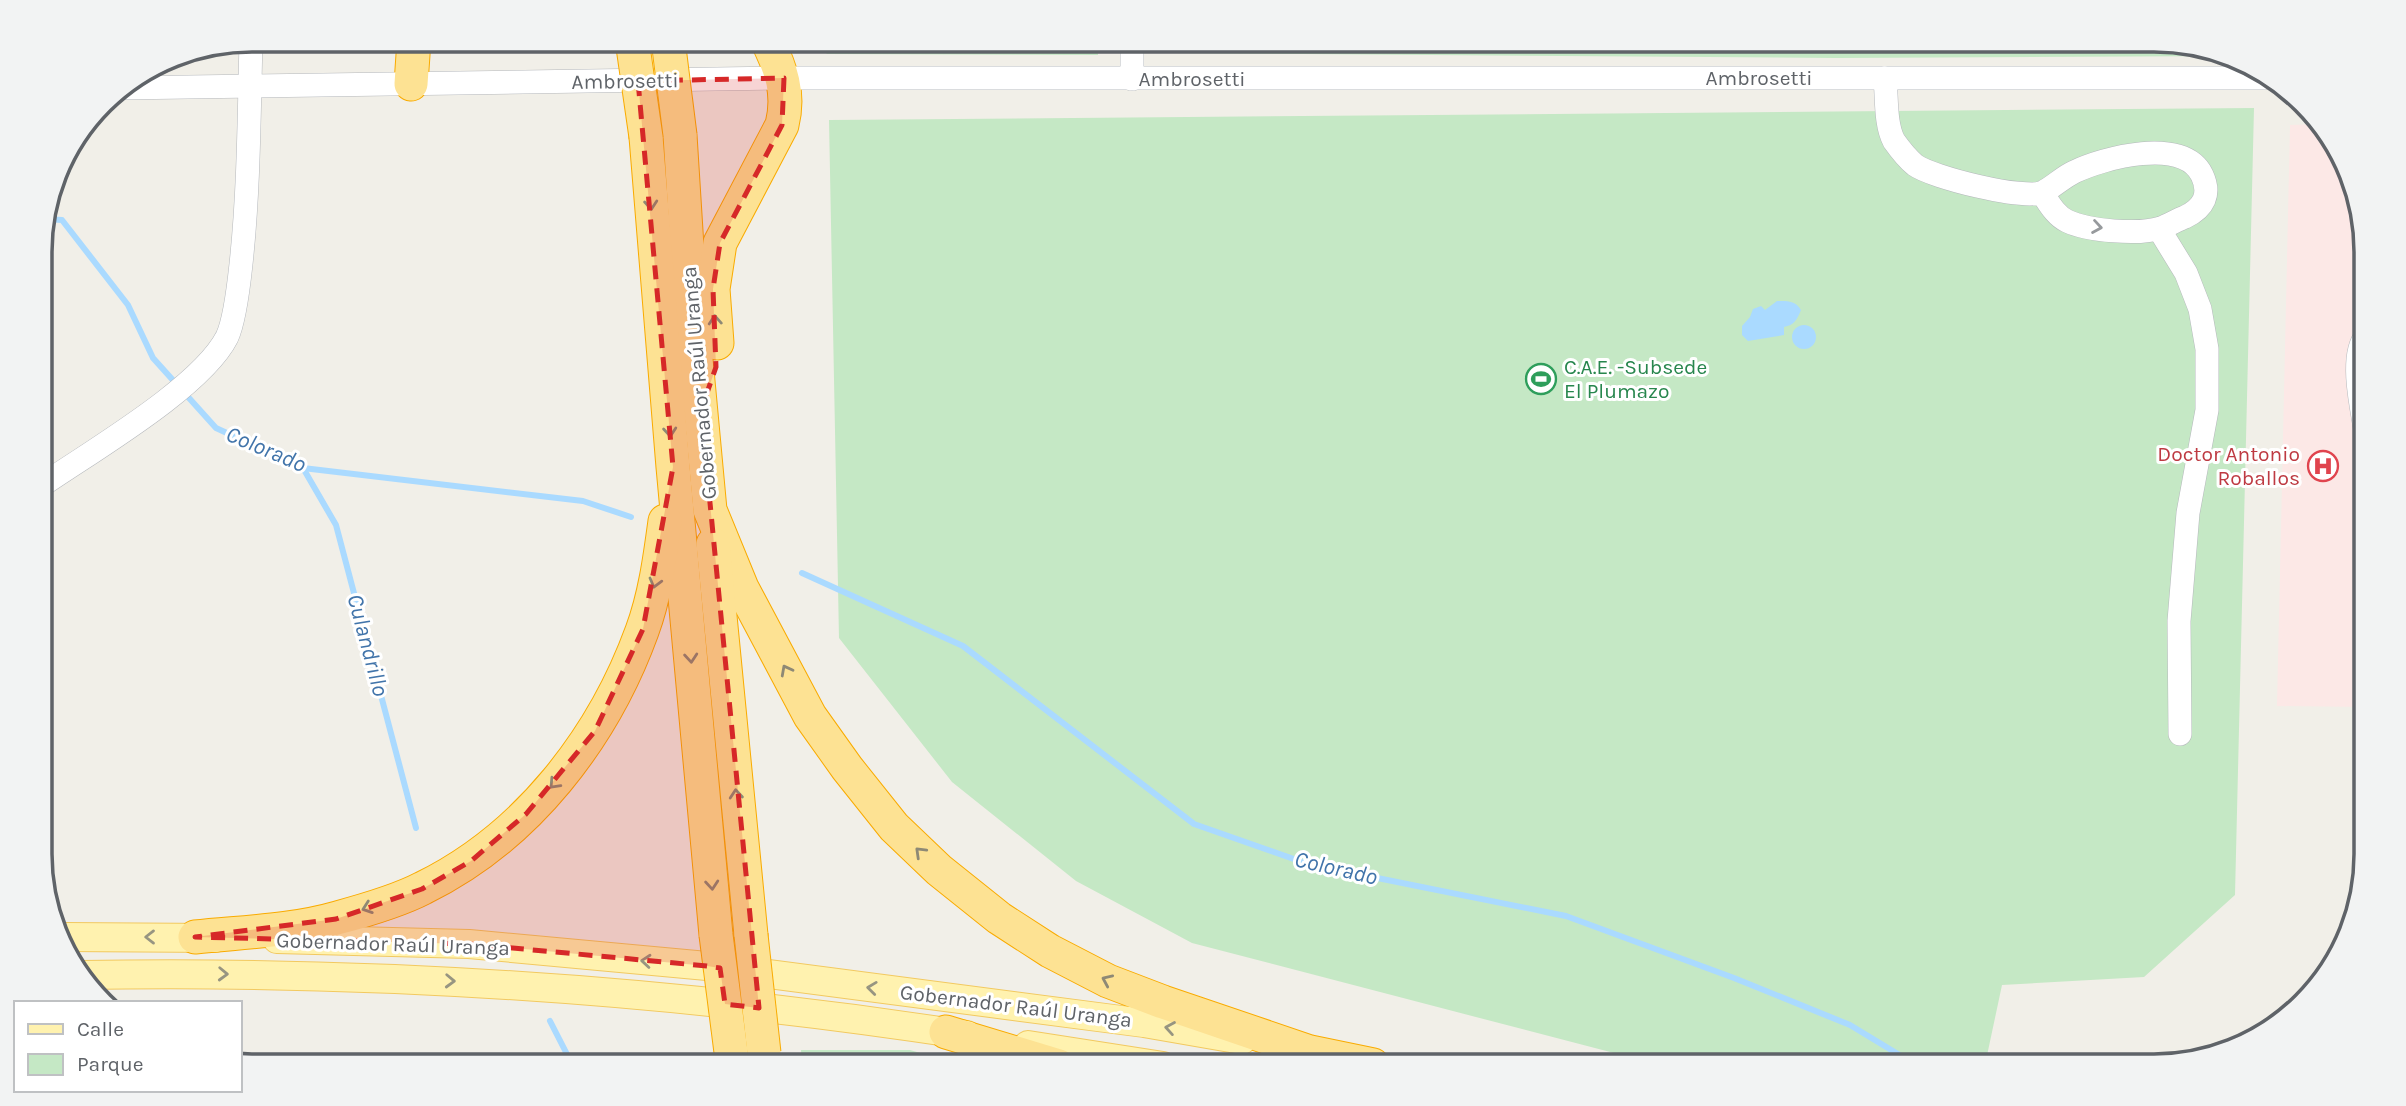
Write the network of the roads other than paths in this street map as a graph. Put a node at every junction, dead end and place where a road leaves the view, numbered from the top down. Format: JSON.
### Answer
{"nodes":[{"id":1,"x":251,"y":52,"type":"edge"},
{"id":2,"x":413,"y":52,"type":"edge"},
{"id":3,"x":634,"y":52,"type":"edge"},
{"id":4,"x":670,"y":52,"type":"edge"},
{"id":5,"x":772,"y":52,"type":"edge"},
{"id":6,"x":1132,"y":52,"type":"edge"},
{"id":7,"x":1885,"y":78,"type":"junction"},
{"id":8,"x":2251,"y":78,"type":"edge"},
{"id":9,"x":784,"y":79,"type":"junction"},
{"id":10,"x":1132,"y":79,"type":"junction"},
{"id":11,"x":411,"y":84,"type":"junction"},
{"id":12,"x":250,"y":86,"type":"junction"},
{"id":13,"x":139,"y":88,"type":"edge"},
{"id":14,"x":2042,"y":193,"type":"junction"},
{"id":15,"x":2159,"y":229,"type":"junction"},
{"id":16,"x":701,"y":410,"type":"junction"},
{"id":17,"x":673,"y":467,"type":"junction"},
{"id":18,"x":53,"y":478,"type":"edge"},
{"id":19,"x":710,"y":510,"type":"junction"},
{"id":20,"x":2180,"y":734,"type":"dead end"},
{"id":21,"x":71,"y":937,"type":"edge"},
{"id":22,"x":195,"y":937,"type":"junction"},
{"id":23,"x":94,"y":975,"type":"edge"},
{"id":24,"x":946,"y":1032,"type":"junction"},
{"id":25,"x":1310,"y":1052,"type":"junction"},
{"id":26,"x":1316,"y":1053,"type":"edge"},
{"id":27,"x":731,"y":1054,"type":"edge"},
{"id":28,"x":763,"y":1054,"type":"edge"},
{"id":29,"x":1018,"y":1054,"type":"edge"},
{"id":30,"x":1084,"y":1054,"type":"edge"}],
"edges":[{"from":1,"to":12,"type":"street"},
{"from":2,"to":11,"type":"highway"},
{"from":3,"to":17,"type":"highway","name":"Gobernador Raúl Uranga","one_way":true,"bridge":true},
{"from":4,"to":16,"type":"highway","name":"Gobernador Raúl Uranga","bridge":true},
{"from":5,"to":9,"type":"highway"},
{"from":6,"to":10,"type":"street"},
{"from":7,"to":8,"type":"street","name":"Ambrosetti"},
{"from":7,"to":10,"type":"street","name":"Ambrosetti"},
{"from":7,"to":14,"type":"street"},
{"from":9,"to":10,"type":"street","name":"Ambrosetti"},
{"from":9,"to":11,"type":"street","name":"Ambrosetti"},
{"from":16,"to":9,"type":"highway","one_way":true},
{"from":11,"to":12,"type":"street","name":"Ambrosetti"},
{"from":12,"to":13,"type":"street","name":"Ambrosetti"},
{"from":12,"to":18,"type":"street"},
{"from":14,"to":15,"type":"street","one_way":true},
{"from":14,"to":15,"type":"street"},
{"from":15,"to":20,"type":"street"},
{"from":16,"to":19,"type":"highway","name":"Gobernador Raúl Uranga"},
{"from":17,"to":22,"type":"highway","one_way":true},
{"from":17,"to":27,"type":"highway","name":"Gobernador Raúl Uranga","one_way":true,"bridge":true},
{"from":25,"to":19,"type":"highway","name":"Gobernador Raúl Uranga","one_way":true},
{"from":28,"to":19,"type":"highway","one_way":true,"bridge":true},
{"from":22,"to":21,"type":"main road","name":"Gobernador Raúl Uranga","one_way":true},
{"from":25,"to":22,"type":"main road","name":"Gobernador Raúl Uranga","one_way":true},
{"from":23,"to":24,"type":"main road","name":"Gobernador Raúl Uranga","one_way":true},
{"from":24,"to":29,"type":"highway"},
{"from":24,"to":30,"type":"main road","name":"Gobernador Raúl Uranga"},
{"from":25,"to":26,"type":"highway","name":"Gobernador Raúl Uranga"}]}
